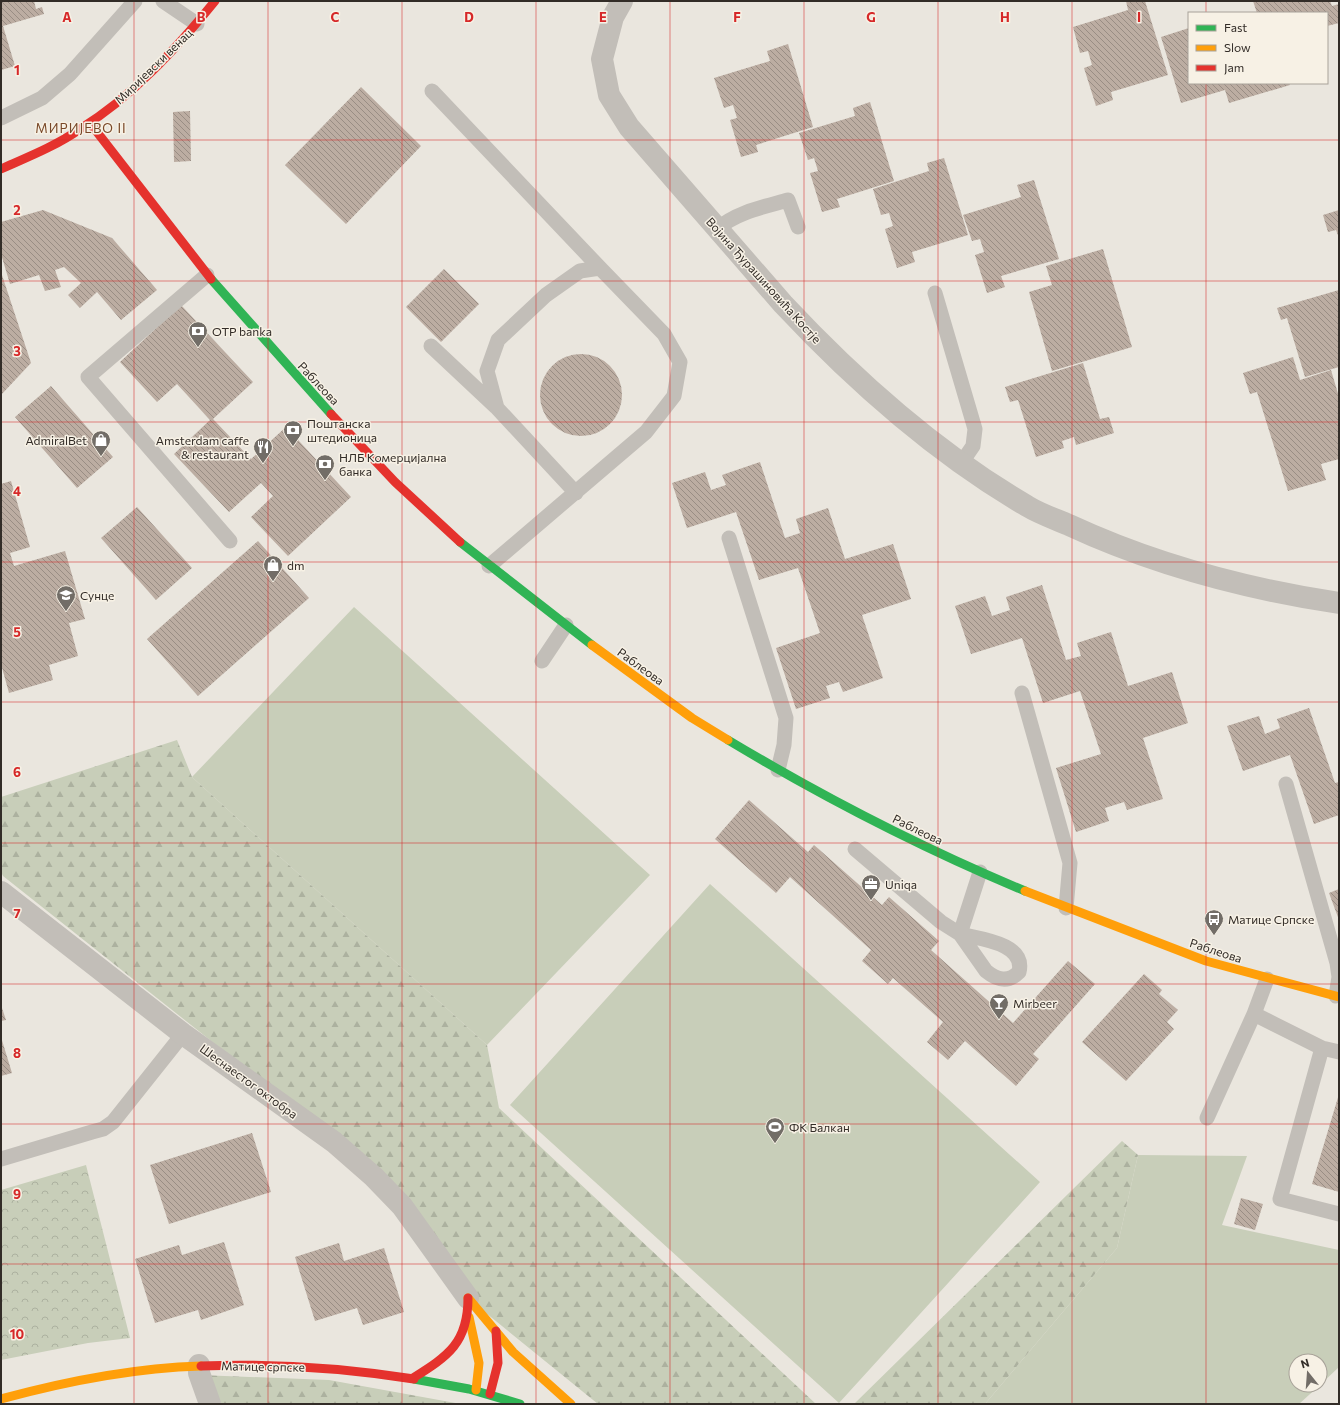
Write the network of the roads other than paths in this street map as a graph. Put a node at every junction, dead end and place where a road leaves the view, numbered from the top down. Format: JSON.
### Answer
{"nodes":[{"id":1,"x":135,"y":1,"type":"edge"},
{"id":2,"x":163,"y":1,"type":"edge"},
{"id":3,"x":215,"y":1,"type":"edge"},
{"id":4,"x":622,"y":1,"type":"edge"},
{"id":5,"x":197,"y":24,"type":"junction"},
{"id":6,"x":432,"y":91,"type":"dead end"},
{"id":7,"x":1,"y":118,"type":"edge"},
{"id":8,"x":90,"y":123,"type":"junction"},
{"id":9,"x":1,"y":169,"type":"edge"},
{"id":10,"x":798,"y":226,"type":"dead end"},
{"id":11,"x":717,"y":229,"type":"junction"},
{"id":12,"x":600,"y":268,"type":"junction"},
{"id":13,"x":207,"y":275,"type":"junction"},
{"id":14,"x":935,"y":293,"type":"dead end"},
{"id":15,"x":431,"y":346,"type":"dead end"},
{"id":16,"x":497,"y":408,"type":"junction"},
{"id":17,"x":962,"y":462,"type":"junction"},
{"id":18,"x":576,"y":493,"type":"junction"},
{"id":19,"x":729,"y":538,"type":"dead end"},
{"id":20,"x":230,"y":541,"type":"dead end"},
{"id":21,"x":489,"y":566,"type":"junction"},
{"id":22,"x":1339,"y":602,"type":"edge"},
{"id":23,"x":566,"y":625,"type":"junction"},
{"id":24,"x":542,"y":661,"type":"dead end"},
{"id":25,"x":1022,"y":693,"type":"dead end"},
{"id":26,"x":778,"y":770,"type":"junction"},
{"id":27,"x":1286,"y":784,"type":"dead end"},
{"id":28,"x":855,"y":849,"type":"dead end"},
{"id":29,"x":980,"y":872,"type":"junction"},
{"id":30,"x":1,"y":892,"type":"edge"},
{"id":31,"x":1066,"y":908,"type":"junction"},
{"id":32,"x":1267,"y":979,"type":"junction"},
{"id":33,"x":1337,"y":997,"type":"edge"},
{"id":34,"x":1254,"y":1014,"type":"junction"},
{"id":35,"x":183,"y":1034,"type":"junction"},
{"id":36,"x":1322,"y":1048,"type":"junction"},
{"id":37,"x":1339,"y":1052,"type":"edge"},
{"id":38,"x":1207,"y":1118,"type":"dead end"},
{"id":39,"x":1,"y":1159,"type":"edge"},
{"id":40,"x":1339,"y":1214,"type":"edge"},
{"id":41,"x":468,"y":1307,"type":"junction"},
{"id":42,"x":496,"y":1330,"type":"junction"},
{"id":43,"x":199,"y":1365,"type":"junction"},
{"id":44,"x":413,"y":1378,"type":"junction"},
{"id":45,"x":476,"y":1390,"type":"junction"},
{"id":46,"x":490,"y":1394,"type":"junction"},
{"id":47,"x":5,"y":1400,"type":"edge"},
{"id":48,"x":210,"y":1404,"type":"edge"},
{"id":49,"x":520,"y":1404,"type":"edge"},
{"id":50,"x":571,"y":1404,"type":"edge"}],
"edges":[{"from":1,"to":7,"type":"lane"},
{"from":2,"to":5,"type":"lane"},
{"from":3,"to":5,"type":"street","name":"Миријевски венац"},
{"from":4,"to":11,"type":"street","name":"Војина Ђурашиновића Костје"},
{"from":5,"to":8,"type":"street","name":"Миријевски венац"},
{"from":6,"to":12,"type":"lane"},
{"from":8,"to":9,"type":"street","name":"Миријевски венац"},
{"from":8,"to":13,"type":"street","name":"Раблеова"},
{"from":10,"to":11,"type":"lane"},
{"from":11,"to":17,"type":"street","name":"Војина Ђурашиновића Костје"},
{"from":12,"to":16,"type":"lane"},
{"from":12,"to":18,"type":"lane"},
{"from":13,"to":20,"type":"lane"},
{"from":13,"to":21,"type":"street","name":"Раблеова"},
{"from":14,"to":17,"type":"lane"},
{"from":15,"to":16,"type":"lane"},
{"from":16,"to":18,"type":"lane"},
{"from":17,"to":22,"type":"street","name":"Војина Ђурашиновића Костје"},
{"from":18,"to":21,"type":"lane"},
{"from":19,"to":26,"type":"lane"},
{"from":21,"to":23,"type":"street","name":"Раблеова"},
{"from":23,"to":24,"type":"lane"},
{"from":23,"to":26,"type":"street","name":"Раблеова"},
{"from":25,"to":31,"type":"lane"},
{"from":26,"to":29,"type":"street","name":"Раблеова"},
{"from":27,"to":33,"type":"lane"},
{"from":28,"to":29,"type":"lane"},
{"from":29,"to":31,"type":"street","name":"Раблеова"},
{"from":30,"to":35,"type":"street","name":"Шеснаестог октобра"},
{"from":31,"to":32,"type":"street","name":"Раблеова"},
{"from":32,"to":33,"type":"street","name":"Раблеова"},
{"from":32,"to":34,"type":"lane"},
{"from":34,"to":36,"type":"lane"},
{"from":34,"to":38,"type":"lane"},
{"from":35,"to":39,"type":"lane"},
{"from":35,"to":41,"type":"street","name":"Шеснаестог октобра"},
{"from":36,"to":37,"type":"lane"},
{"from":36,"to":40,"type":"lane"},
{"from":41,"to":42,"type":"street"},
{"from":41,"to":44,"type":"street"},
{"from":41,"to":45,"type":"street"},
{"from":42,"to":46,"type":"street"},
{"from":42,"to":50,"type":"street"},
{"from":43,"to":44,"type":"street","name":"Матице српске"},
{"from":43,"to":47,"type":"street","name":"Матице српске"},
{"from":43,"to":48,"type":"street"},
{"from":44,"to":45,"type":"street","name":"Матице српске"},
{"from":45,"to":46,"type":"street","name":"Матице српске"},
{"from":46,"to":49,"type":"street","name":"Матице српске"}]}
